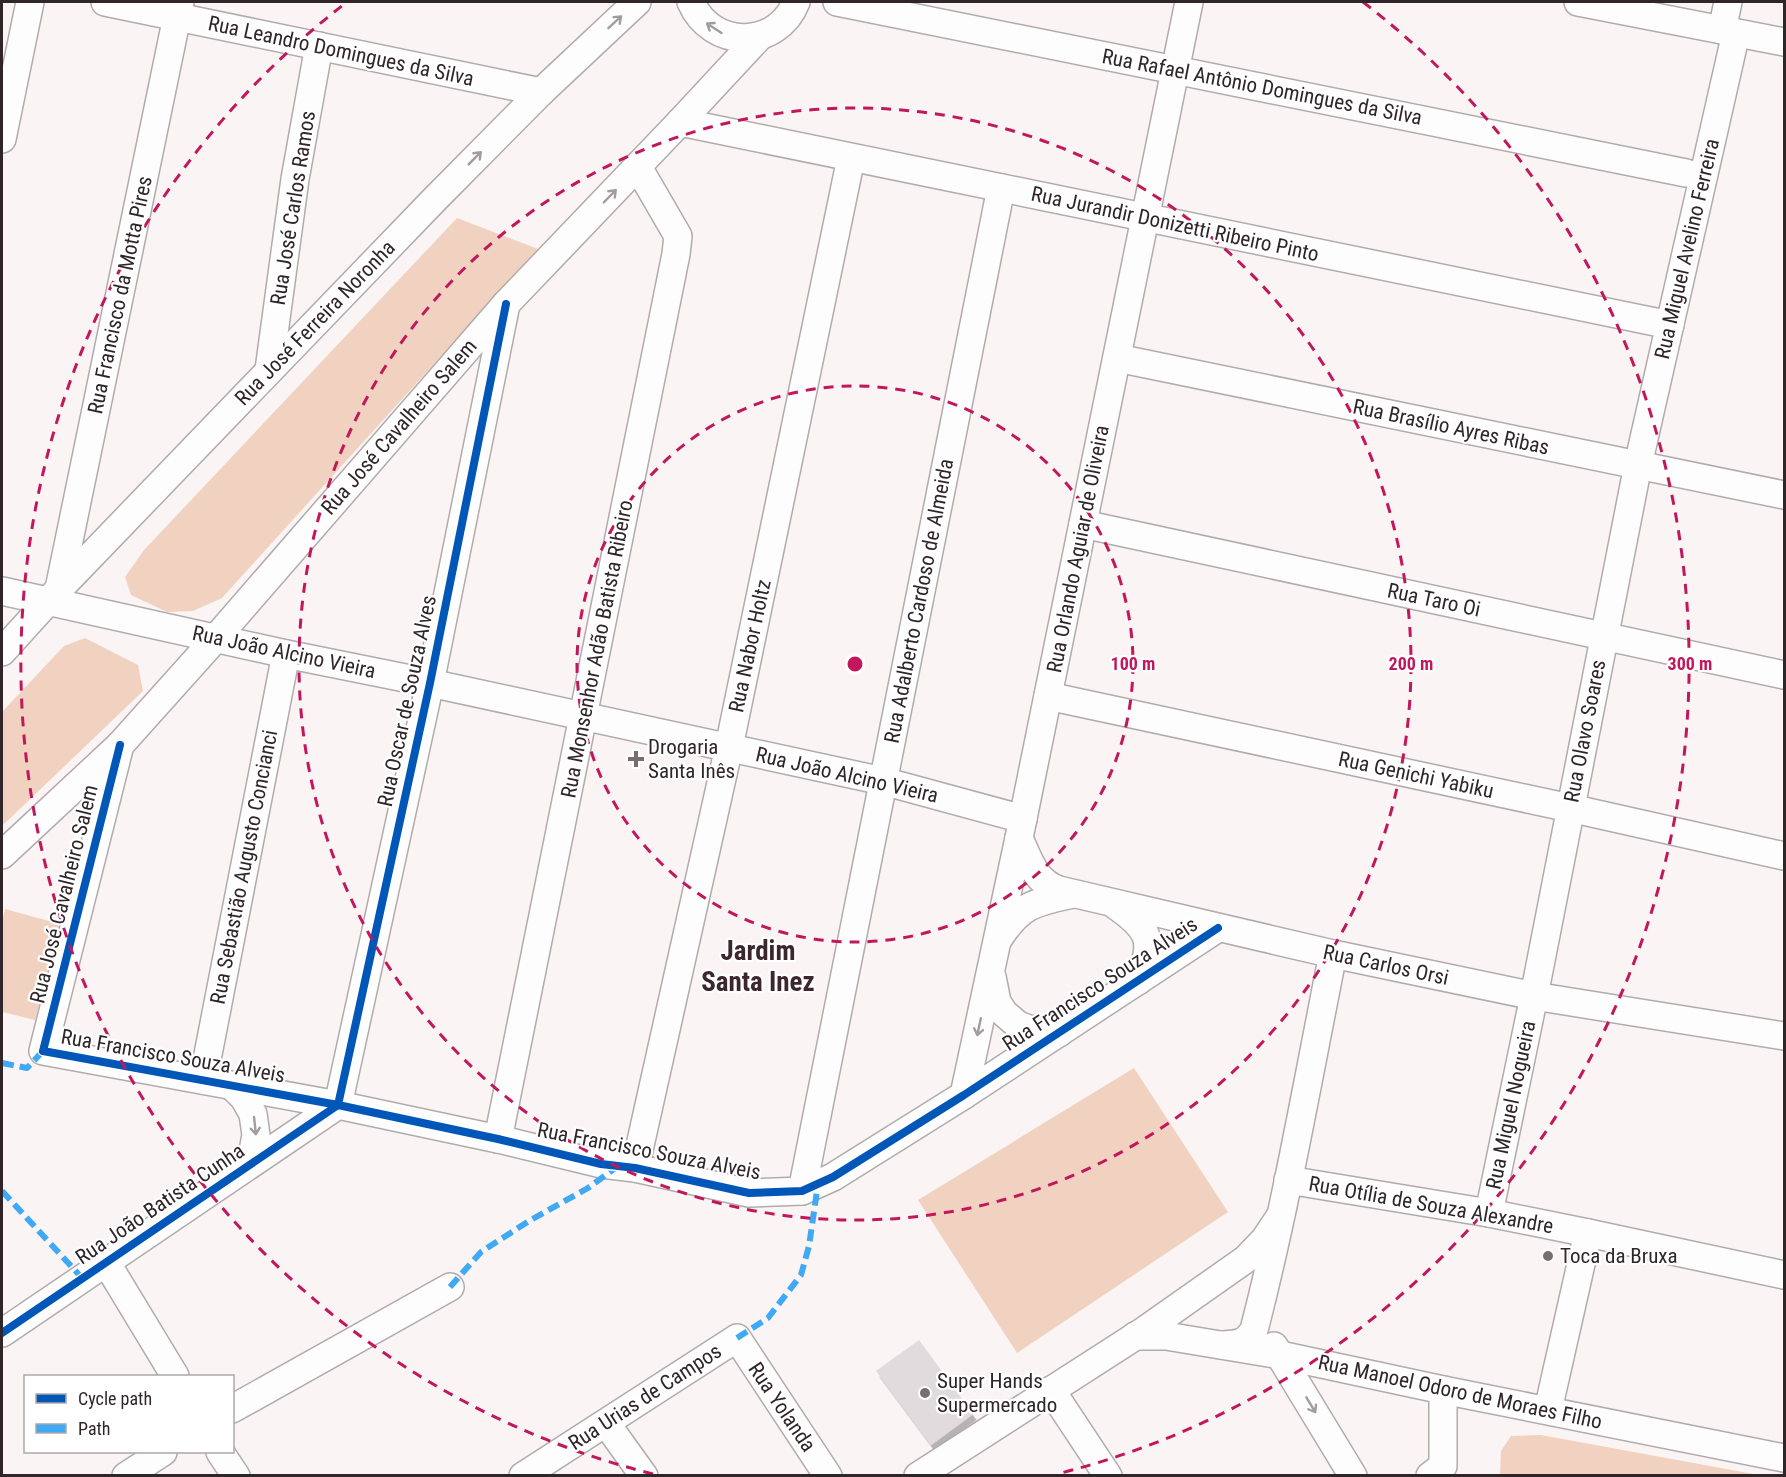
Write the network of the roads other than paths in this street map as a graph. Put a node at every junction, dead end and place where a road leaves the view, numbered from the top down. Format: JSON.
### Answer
{"nodes":[{"id":1,"x":30,"y":2,"type":"edge"},
{"id":2,"x":105,"y":2,"type":"edge"},
{"id":3,"x":637,"y":2,"type":"edge"},
{"id":4,"x":691,"y":2,"type":"edge"},
{"id":5,"x":796,"y":2,"type":"edge"},
{"id":6,"x":837,"y":2,"type":"edge"},
{"id":7,"x":1189,"y":2,"type":"edge"},
{"id":8,"x":1578,"y":2,"type":"edge"},
{"id":9,"x":1728,"y":2,"type":"edge"},
{"id":10,"x":178,"y":9,"type":"edge"},
{"id":11,"x":1729,"y":31,"type":"junction"},
{"id":12,"x":760,"y":36,"type":"junction"},
{"id":13,"x":1785,"y":42,"type":"edge"},
{"id":14,"x":319,"y":46,"type":"junction"},
{"id":15,"x":1175,"y":69,"type":"junction"},
{"id":16,"x":541,"y":92,"type":"junction"},
{"id":17,"x":680,"y":122,"type":"junction"},
{"id":18,"x":2,"y":139,"type":"edge"},
{"id":19,"x":851,"y":158,"type":"junction"},
{"id":20,"x":638,"y":167,"type":"junction"},
{"id":21,"x":1686,"y":173,"type":"dead end"},
{"id":22,"x":1001,"y":188,"type":"junction"},
{"id":23,"x":1145,"y":218,"type":"junction"},
{"id":24,"x":506,"y":304,"type":"junction"},
{"id":25,"x":1670,"y":325,"type":"junction"},
{"id":26,"x":1117,"y":358,"type":"junction"},
{"id":27,"x":269,"y":370,"type":"junction"},
{"id":28,"x":1638,"y":465,"type":"junction"},
{"id":29,"x":1785,"y":495,"type":"edge"},
{"id":30,"x":1083,"y":525,"type":"junction"},
{"id":31,"x":2,"y":591,"type":"edge"},
{"id":32,"x":54,"y":595,"type":"junction"},
{"id":33,"x":1604,"y":636,"type":"junction"},
{"id":34,"x":216,"y":638,"type":"junction"},
{"id":35,"x":2,"y":652,"type":"edge"},
{"id":36,"x":286,"y":654,"type":"junction"},
{"id":37,"x":1785,"y":675,"type":"edge"},
{"id":38,"x":430,"y":682,"type":"junction"},
{"id":39,"x":1048,"y":696,"type":"junction"},
{"id":40,"x":584,"y":716,"type":"junction"},
{"id":41,"x":120,"y":745,"type":"junction"},
{"id":42,"x":729,"y":747,"type":"junction"},
{"id":43,"x":883,"y":780,"type":"junction"},
{"id":44,"x":1570,"y":808,"type":"junction"},
{"id":45,"x":1021,"y":828,"type":"junction"},
{"id":46,"x":2,"y":855,"type":"edge"},
{"id":47,"x":1785,"y":855,"type":"edge"},
{"id":48,"x":1074,"y":894,"type":"junction"},
{"id":49,"x":1112,"y":903,"type":"junction"},
{"id":50,"x":1218,"y":928,"type":"junction"},
{"id":51,"x":997,"y":941,"type":"junction"},
{"id":52,"x":1333,"y":954,"type":"junction"},
{"id":53,"x":991,"y":970,"type":"junction"},
{"id":54,"x":1138,"y":981,"type":"junction"},
{"id":55,"x":1534,"y":996,"type":"junction"},
{"id":56,"x":1059,"y":1033,"type":"junction"},
{"id":57,"x":1785,"y":1036,"type":"edge"},
{"id":58,"x":43,"y":1051,"type":"joint"},
{"id":59,"x":203,"y":1080,"type":"junction"},
{"id":60,"x":231,"y":1085,"type":"junction"},
{"id":61,"x":964,"y":1095,"type":"junction"},
{"id":62,"x":338,"y":1105,"type":"junction"},
{"id":63,"x":498,"y":1139,"type":"junction"},
{"id":64,"x":636,"y":1168,"type":"junction"},
{"id":65,"x":241,"y":1171,"type":"junction"},
{"id":66,"x":1288,"y":1179,"type":"junction"},
{"id":67,"x":802,"y":1191,"type":"junction"},
{"id":68,"x":1489,"y":1213,"type":"junction"},
{"id":69,"x":1279,"y":1218,"type":"junction"},
{"id":70,"x":1588,"y":1233,"type":"junction"},
{"id":71,"x":106,"y":1262,"type":"junction"},
{"id":72,"x":1785,"y":1275,"type":"edge"},
{"id":73,"x":1216,"y":1280,"type":"junction"},
{"id":74,"x":450,"y":1287,"type":"dead end"},
{"id":75,"x":1264,"y":1292,"type":"junction"},
{"id":76,"x":1257,"y":1318,"type":"junction"},
{"id":77,"x":1157,"y":1329,"type":"junction"},
{"id":78,"x":2,"y":1333,"type":"edge"},
{"id":79,"x":737,"y":1338,"type":"joint"},
{"id":80,"x":1222,"y":1345,"type":"junction"},
{"id":81,"x":1280,"y":1355,"type":"junction"},
{"id":82,"x":174,"y":1375,"type":"edge"},
{"id":83,"x":1051,"y":1390,"type":"junction"},
{"id":84,"x":1443,"y":1390,"type":"junction"},
{"id":85,"x":234,"y":1408,"type":"edge"},
{"id":86,"x":1548,"y":1410,"type":"junction"},
{"id":87,"x":606,"y":1423,"type":"junction"},
{"id":88,"x":161,"y":1453,"type":"edge"},
{"id":89,"x":221,"y":1453,"type":"edge"},
{"id":90,"x":1785,"y":1458,"type":"edge"},
{"id":91,"x":1441,"y":1472,"type":"edge"},
{"id":92,"x":126,"y":1476,"type":"edge"},
{"id":93,"x":236,"y":1476,"type":"edge"},
{"id":94,"x":523,"y":1476,"type":"edge"},
{"id":95,"x":644,"y":1476,"type":"edge"},
{"id":96,"x":828,"y":1476,"type":"edge"},
{"id":97,"x":918,"y":1476,"type":"edge"},
{"id":98,"x":1108,"y":1476,"type":"edge"},
{"id":99,"x":1353,"y":1476,"type":"edge"}],
"edges":[{"from":1,"to":18,"type":"street"},
{"from":2,"to":10,"type":"street","name":"Rua Leandro Domingues da Silva"},
{"from":16,"to":3,"type":"street","name":"Rua José Ferreira Noronha","one_way":true},
{"from":12,"to":4,"type":"street","one_way":true},
{"from":5,"to":12,"type":"street","name":"Rua José Cavalheiro Salem"},
{"from":6,"to":15,"type":"street","name":"Rua Rafael Antônio Domingues da Silva"},
{"from":7,"to":15,"type":"street","name":"Rua Orlando Aguiar de Oliveira"},
{"from":8,"to":11,"type":"street"},
{"from":9,"to":11,"type":"street","name":"Rua Miguel Avelino Ferreira"},
{"from":10,"to":14,"type":"street","name":"Rua Leandro Domingues da Silva"},
{"from":10,"to":32,"type":"street","name":"Rua Francisco da Motta Pires"},
{"from":11,"to":13,"type":"street"},
{"from":11,"to":25,"type":"street","name":"Rua Miguel Avelino Ferreira"},
{"from":12,"to":17,"type":"street","name":"Rua José Cavalheiro Salem"},
{"from":14,"to":16,"type":"street","name":"Rua Leandro Domingues da Silva"},
{"from":14,"to":27,"type":"street","name":"Rua José Carlos Ramos"},
{"from":15,"to":21,"type":"street","name":"Rua Rafael Antônio Domingues da Silva"},
{"from":15,"to":23,"type":"street","name":"Rua Orlando Aguiar de Oliveira"},
{"from":27,"to":16,"type":"street","name":"Rua José Ferreira Noronha","one_way":true},
{"from":17,"to":19,"type":"street","name":"Rua Jurandir Donizetti Ribeiro Pinto"},
{"from":17,"to":20,"type":"street","name":"Rua José Cavalheiro Salem"},
{"from":19,"to":22,"type":"street","name":"Rua Jurandir Donizetti Ribeiro Pinto"},
{"from":19,"to":42,"type":"street","name":"Rua Nabor Holtz"},
{"from":24,"to":20,"type":"street","name":"Rua José Cavalheiro Salem","one_way":true},
{"from":20,"to":40,"type":"street","name":"Rua Monsenhor Adão Batista Ribeiro"},
{"from":22,"to":23,"type":"street","name":"Rua Jurandir Donizetti Ribeiro Pinto"},
{"from":22,"to":43,"type":"street","name":"Rua Adalberto Cardoso de Almeida"},
{"from":23,"to":25,"type":"street","name":"Rua Jurandir Donizetti Ribeiro Pinto"},
{"from":23,"to":26,"type":"street","name":"Rua Orlando Aguiar de Oliveira"},
{"from":24,"to":34,"type":"street","name":"Rua José Cavalheiro Salem"},
{"from":24,"to":38,"type":"street","name":"Rua Oscar de Souza Alves"},
{"from":25,"to":28,"type":"street","name":"Rua Miguel Avelino Ferreira"},
{"from":26,"to":28,"type":"street","name":"Rua Brasílio Ayres Ribas"},
{"from":26,"to":30,"type":"street","name":"Rua Orlando Aguiar de Oliveira"},
{"from":27,"to":32,"type":"street","name":"Rua José Ferreira Noronha"},
{"from":28,"to":29,"type":"street","name":"Rua Brasílio Ayres Ribas"},
{"from":28,"to":33,"type":"street","name":"Rua Olavo Soares"},
{"from":30,"to":33,"type":"street","name":"Rua Taro Oi"},
{"from":30,"to":39,"type":"street","name":"Rua Orlando Aguiar de Oliveira"},
{"from":31,"to":32,"type":"street","name":"Rua João Alcino Vieira"},
{"from":32,"to":34,"type":"street","name":"Rua João Alcino Vieira"},
{"from":32,"to":35,"type":"street","name":"Rua José Ferreira Noronha"},
{"from":33,"to":37,"type":"street","name":"Rua Taro Oi"},
{"from":33,"to":44,"type":"street","name":"Rua Olavo Soares"},
{"from":34,"to":36,"type":"street","name":"Rua João Alcino Vieira"},
{"from":34,"to":41,"type":"street","name":"Rua José Cavalheiro Salem"},
{"from":36,"to":38,"type":"street","name":"Rua João Alcino Vieira"},
{"from":36,"to":59,"type":"street","name":"Rua Sebastião Augusto Concianci"},
{"from":38,"to":40,"type":"street","name":"Rua João Alcino Vieira"},
{"from":38,"to":62,"type":"street","name":"Rua Oscar de Souza Alves"},
{"from":39,"to":44,"type":"street","name":"Rua Genichi Yabiku"},
{"from":39,"to":45,"type":"street","name":"Rua Orlando Aguiar de Oliveira"},
{"from":40,"to":42,"type":"street","name":"Rua João Alcino Vieira"},
{"from":40,"to":63,"type":"street","name":"Rua Monsenhor Adão Batista Ribeiro"},
{"from":41,"to":46,"type":"street","name":"Rua José Cavalheiro Salem"},
{"from":41,"to":58,"type":"street","name":"Rua José Cavalheiro Salem"},
{"from":42,"to":43,"type":"street","name":"Rua João Alcino Vieira"},
{"from":42,"to":64,"type":"street","name":"Rua Nabor Holtz"},
{"from":43,"to":45,"type":"street","name":"Rua João Alcino Vieira"},
{"from":43,"to":67,"type":"street","name":"Rua Adalberto Cardoso de Almeida"},
{"from":44,"to":47,"type":"street","name":"Rua Genichi Yabiku"},
{"from":44,"to":55,"type":"street","name":"Rua Olavo Soares"},
{"from":45,"to":48,"type":"street","name":"Rua Carlos Orsi"},
{"from":45,"to":51,"type":"street","name":"Rua Orlando Aguiar de Oliveira"},
{"from":48,"to":49,"type":"street","name":"Rua Carlos Orsi"},
{"from":48,"to":51,"type":"street"},
{"from":49,"to":50,"type":"street","name":"Rua Carlos Orsi"},
{"from":49,"to":54,"type":"street"},
{"from":50,"to":52,"type":"street","name":"Rua Carlos Orsi"},
{"from":50,"to":54,"type":"street","name":"Rua Francisco Souza Alveis"},
{"from":51,"to":53,"type":"street","name":"Rua Orlando Aguiar de Oliveira"},
{"from":52,"to":55,"type":"street","name":"Rua Carlos Orsi"},
{"from":52,"to":66,"type":"street"},
{"from":53,"to":56,"type":"street"},
{"from":53,"to":61,"type":"street","name":"Rua Orlando Aguiar de Oliveira","one_way":true},
{"from":54,"to":56,"type":"street","name":"Rua Francisco Souza Alveis"},
{"from":55,"to":57,"type":"street","name":"Rua Carlos Orsi"},
{"from":55,"to":68,"type":"street","name":"Rua Miguel Nogueira"},
{"from":56,"to":61,"type":"street","name":"Rua Francisco Souza Alveis"},
{"from":58,"to":59,"type":"street","name":"Rua Francisco Souza Alveis"},
{"from":59,"to":60,"type":"street","name":"Rua Francisco Souza Alveis"},
{"from":60,"to":62,"type":"street","name":"Rua Francisco Souza Alveis"},
{"from":60,"to":65,"type":"street","one_way":true},
{"from":61,"to":67,"type":"street","name":"Rua Francisco Souza Alveis"},
{"from":62,"to":63,"type":"street","name":"Rua Francisco Souza Alveis"},
{"from":62,"to":65,"type":"street","name":"Rua João Batista Cunha"},
{"from":63,"to":64,"type":"street","name":"Rua Francisco Souza Alveis"},
{"from":64,"to":67,"type":"street","name":"Rua Francisco Souza Alveis"},
{"from":65,"to":71,"type":"street","name":"Rua João Batista Cunha"},
{"from":66,"to":68,"type":"street","name":"Rua Otília de Souza Alexandre"},
{"from":66,"to":69,"type":"street"},
{"from":68,"to":70,"type":"street","name":"Rua Otília de Souza Alexandre"},
{"from":69,"to":73,"type":"street"},
{"from":69,"to":75,"type":"street"},
{"from":70,"to":72,"type":"street","name":"Rua Otília de Souza Alexandre"},
{"from":70,"to":86,"type":"street"},
{"from":71,"to":78,"type":"street","name":"Rua João Batista Cunha"},
{"from":71,"to":82,"type":"street"},
{"from":73,"to":75,"type":"street"},
{"from":73,"to":77,"type":"street"},
{"from":74,"to":85,"type":"street"},
{"from":75,"to":76,"type":"street"},
{"from":76,"to":80,"type":"street"},
{"from":76,"to":81,"type":"street"},
{"from":77,"to":80,"type":"street","name":"Rua Manoel Odoro de Moraes Filho"},
{"from":77,"to":83,"type":"street"},
{"from":79,"to":87,"type":"street","name":"Rua Urias de Campos"},
{"from":79,"to":96,"type":"street","name":"Rua Yolanda"},
{"from":80,"to":81,"type":"street","name":"Rua Manoel Odoro de Moraes Filho"},
{"from":81,"to":84,"type":"street","name":"Rua Manoel Odoro de Moraes Filho"},
{"from":81,"to":99,"type":"street","one_way":true},
{"from":83,"to":97,"type":"street"},
{"from":83,"to":98,"type":"street"},
{"from":84,"to":86,"type":"street","name":"Rua Manoel Odoro de Moraes Filho"},
{"from":84,"to":91,"type":"street"},
{"from":86,"to":90,"type":"street","name":"Rua Manoel Odoro de Moraes Filho"},
{"from":87,"to":94,"type":"street","name":"Rua Urias de Campos"},
{"from":87,"to":95,"type":"street"},
{"from":88,"to":92,"type":"street"},
{"from":89,"to":93,"type":"street"}]}
